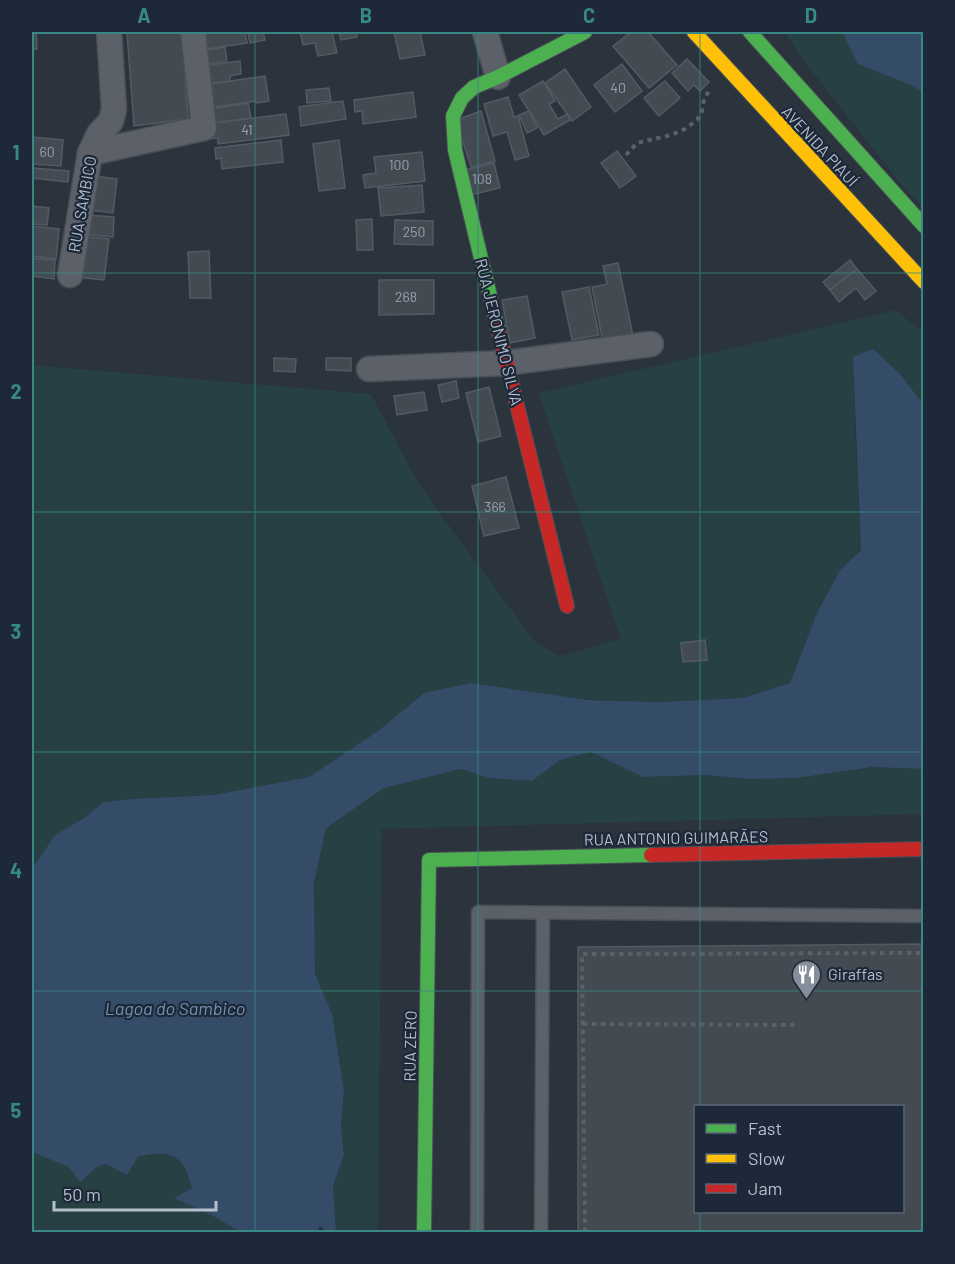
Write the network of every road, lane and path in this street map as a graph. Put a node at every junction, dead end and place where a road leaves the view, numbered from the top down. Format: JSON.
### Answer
{"nodes":[{"id":1,"x":109,"y":32,"type":"edge"},
{"id":2,"x":193,"y":32,"type":"edge"},
{"id":3,"x":485,"y":32,"type":"edge"},
{"id":4,"x":585,"y":32,"type":"edge"},
{"id":5,"x":694,"y":32,"type":"edge"},
{"id":6,"x":750,"y":32,"type":"edge"},
{"id":7,"x":765,"y":32,"type":"edge"},
{"id":8,"x":725,"y":67,"type":"junction"},
{"id":9,"x":498,"y":77,"type":"junction"},
{"id":10,"x":804,"y":91,"type":"junction"},
{"id":11,"x":90,"y":153,"type":"junction"},
{"id":12,"x":626,"y":155,"type":"dead end"},
{"id":13,"x":924,"y":225,"type":"edge"},
{"id":14,"x":70,"y":275,"type":"dead end"},
{"id":15,"x":924,"y":282,"type":"edge"},
{"id":16,"x":651,"y":344,"type":"dead end"},
{"id":17,"x":506,"y":363,"type":"junction"},
{"id":18,"x":369,"y":369,"type":"dead end"},
{"id":19,"x":567,"y":606,"type":"dead end"},
{"id":20,"x":924,"y":849,"type":"edge"},
{"id":21,"x":429,"y":860,"type":"joint"},
{"id":22,"x":543,"y":913,"type":"junction"},
{"id":23,"x":924,"y":916,"type":"edge"},
{"id":24,"x":924,"y":953,"type":"edge"},
{"id":25,"x":583,"y":1024,"type":"junction"},
{"id":26,"x":794,"y":1025,"type":"dead end"},
{"id":27,"x":424,"y":1233,"type":"edge"},
{"id":28,"x":477,"y":1233,"type":"edge"},
{"id":29,"x":541,"y":1233,"type":"edge"},
{"id":30,"x":585,"y":1233,"type":"edge"}],
"edges":[{"from":1,"to":11,"type":"street","name":"RUA SAMBICO"},
{"from":2,"to":11,"type":"street"},
{"from":3,"to":9,"type":"street"},
{"from":4,"to":9,"type":"street","name":"RUA JERONIMO SILVA"},
{"from":5,"to":8,"type":"street","name":"AVENIDA PIAUÍ"},
{"from":6,"to":10,"type":"street","name":"AVENIDA PIAUÍ"},
{"from":7,"to":10,"type":"street","name":"AVENIDA PIAUÍ"},
{"from":8,"to":12,"type":"path"},
{"from":8,"to":15,"type":"street","name":"AVENIDA PIAUÍ"},
{"from":9,"to":17,"type":"street","name":"RUA JERONIMO SILVA"},
{"from":10,"to":13,"type":"street","name":"AVENIDA PIAUÍ"},
{"from":11,"to":14,"type":"street","name":"RUA SAMBICO"},
{"from":16,"to":17,"type":"street"},
{"from":17,"to":18,"type":"street"},
{"from":17,"to":19,"type":"street","name":"RUA JERONIMO SILVA"},
{"from":20,"to":21,"type":"street","name":"RUA ANTONIO GUIMARÃES"},
{"from":21,"to":27,"type":"street","name":"RUA ZERO"},
{"from":22,"to":23,"type":"lane"},
{"from":22,"to":28,"type":"lane"},
{"from":22,"to":29,"type":"lane"},
{"from":24,"to":25,"type":"path"},
{"from":25,"to":26,"type":"path"},
{"from":25,"to":30,"type":"path"}]}
